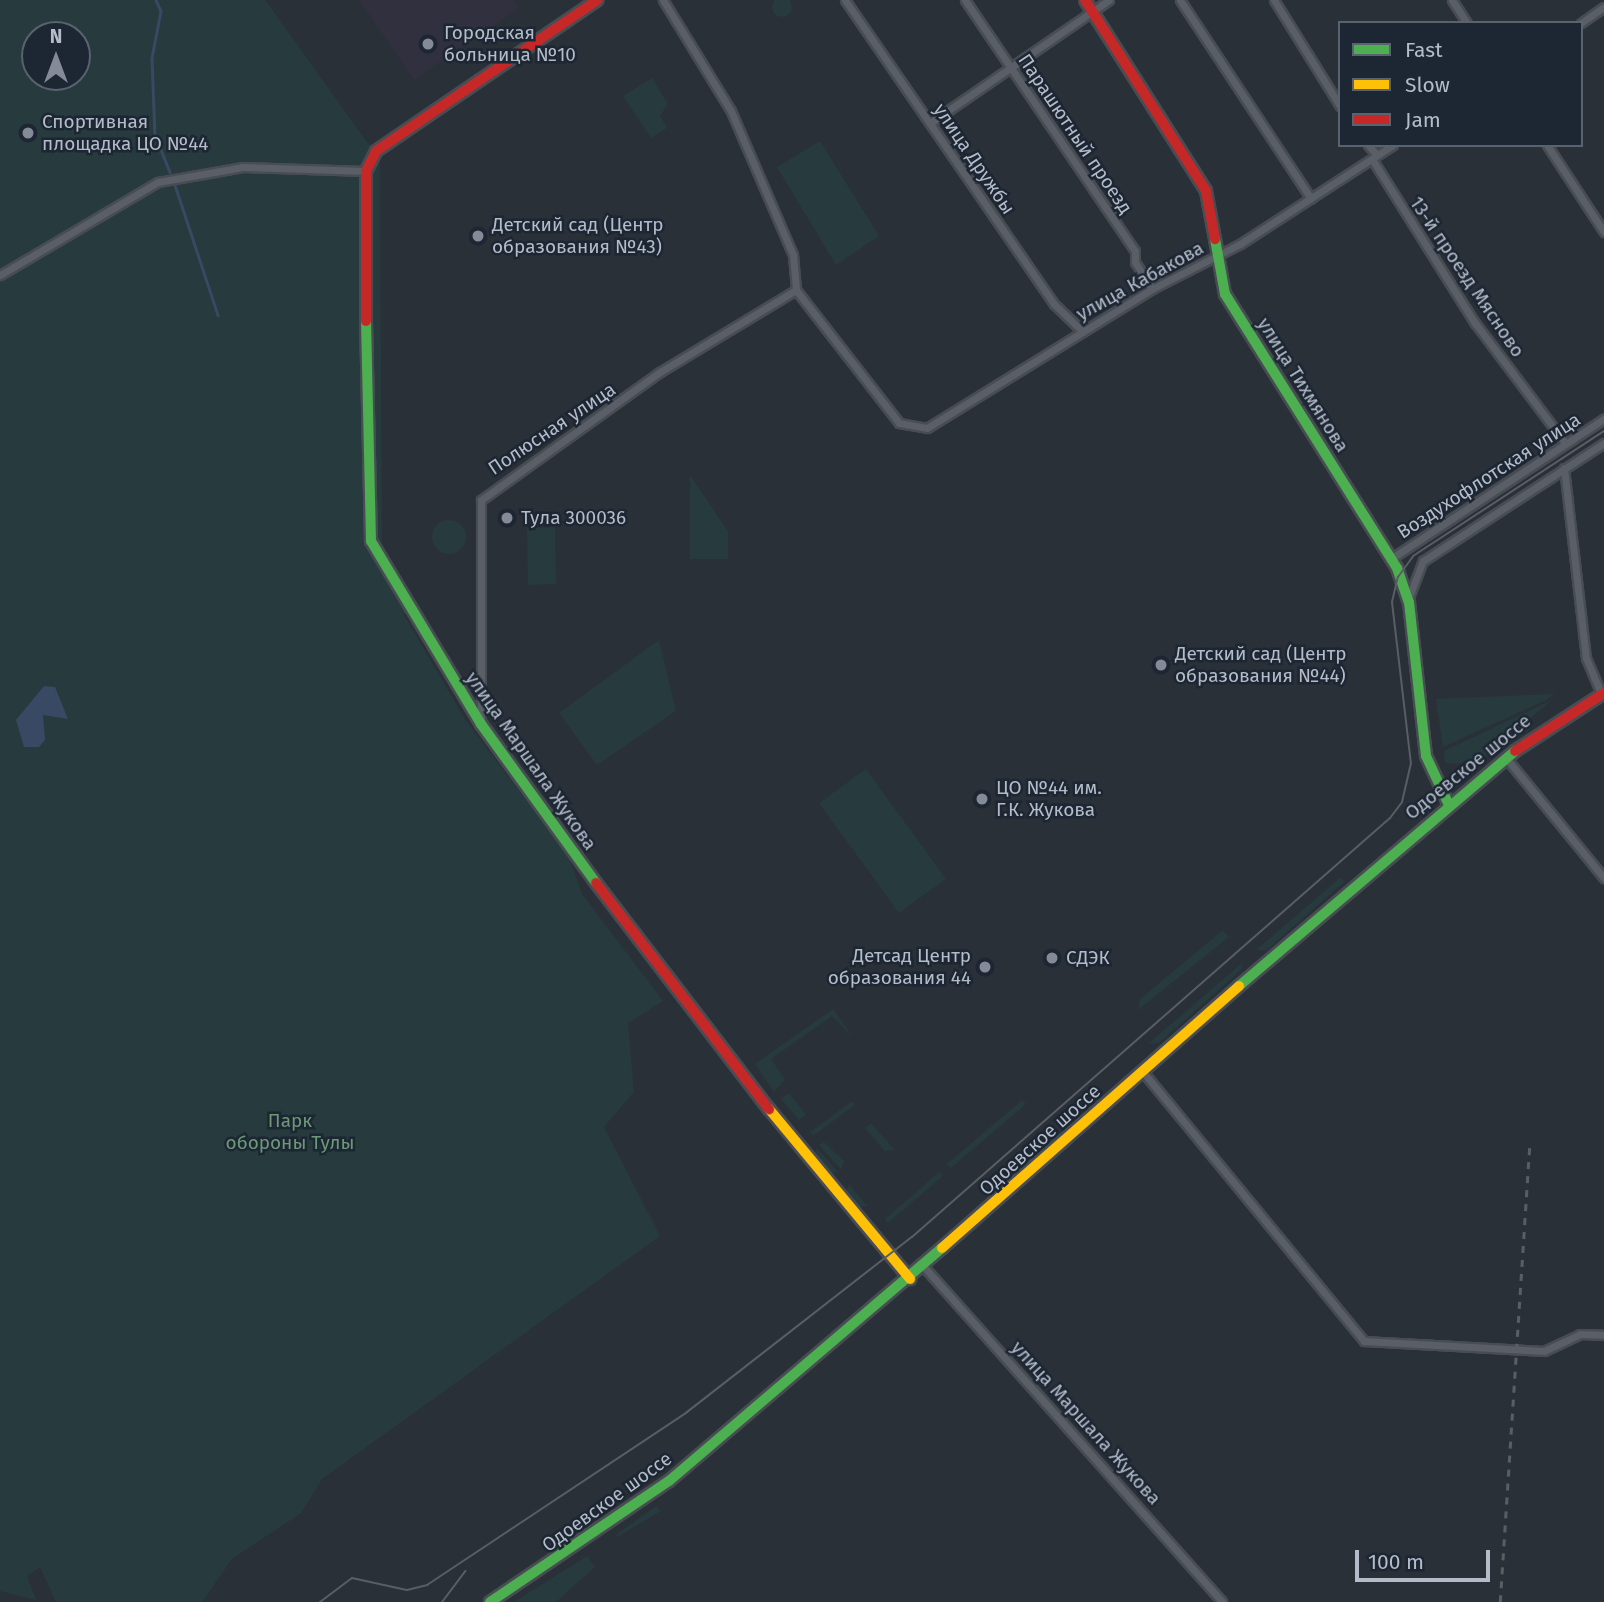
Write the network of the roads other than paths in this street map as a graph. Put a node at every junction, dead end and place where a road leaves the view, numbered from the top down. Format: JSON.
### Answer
{"nodes":[{"id":1,"x":597,"y":0,"type":"edge"},
{"id":2,"x":663,"y":0,"type":"edge"},
{"id":3,"x":845,"y":0,"type":"edge"},
{"id":4,"x":965,"y":0,"type":"edge"},
{"id":5,"x":1085,"y":0,"type":"edge"},
{"id":6,"x":1109,"y":0,"type":"edge"},
{"id":7,"x":1180,"y":0,"type":"edge"},
{"id":8,"x":1273,"y":0,"type":"edge"},
{"id":9,"x":1452,"y":0,"type":"edge"},
{"id":10,"x":1604,"y":8,"type":"edge"},
{"id":11,"x":1092,"y":12,"type":"junction"},
{"id":12,"x":1466,"y":21,"type":"edge"},
{"id":13,"x":1583,"y":22,"type":"edge"},
{"id":14,"x":1009,"y":66,"type":"junction"},
{"id":15,"x":1338,"y":103,"type":"edge"},
{"id":16,"x":930,"y":123,"type":"junction"},
{"id":17,"x":1369,"y":147,"type":"edge"},
{"id":18,"x":1390,"y":147,"type":"edge"},
{"id":19,"x":1548,"y":147,"type":"edge"},
{"id":20,"x":1375,"y":157,"type":"junction"},
{"id":21,"x":366,"y":171,"type":"junction"},
{"id":22,"x":1311,"y":198,"type":"junction"},
{"id":23,"x":1604,"y":232,"type":"edge"},
{"id":24,"x":1220,"y":255,"type":"junction"},
{"id":25,"x":0,"y":275,"type":"edge"},
{"id":26,"x":1152,"y":289,"type":"junction"},
{"id":27,"x":796,"y":290,"type":"junction"},
{"id":28,"x":1083,"y":332,"type":"junction"},
{"id":29,"x":1604,"y":419,"type":"edge"},
{"id":30,"x":1565,"y":443,"type":"junction"},
{"id":31,"x":1604,"y":443,"type":"edge"},
{"id":32,"x":1564,"y":468,"type":"junction"},
{"id":33,"x":1392,"y":558,"type":"junction"},
{"id":34,"x":1409,"y":601,"type":"junction"},
{"id":35,"x":1603,"y":693,"type":"edge"},
{"id":36,"x":481,"y":724,"type":"junction"},
{"id":37,"x":1506,"y":758,"type":"junction"},
{"id":38,"x":1449,"y":805,"type":"junction"},
{"id":39,"x":1604,"y":878,"type":"edge"},
{"id":40,"x":1143,"y":1072,"type":"junction"},
{"id":41,"x":924,"y":1268,"type":"junction"},
{"id":42,"x":910,"y":1279,"type":"junction"},
{"id":43,"x":1604,"y":1335,"type":"edge"},
{"id":44,"x":489,"y":1602,"type":"edge"},
{"id":45,"x":1222,"y":1602,"type":"edge"}],
"edges":[{"from":1,"to":21,"type":"street"},
{"from":2,"to":27,"type":"street"},
{"from":3,"to":16,"type":"street","name":"улица Дружбы"},
{"from":4,"to":14,"type":"street","name":"Парашютный проезд"},
{"from":5,"to":11,"type":"street","name":"улица Тихмянова"},
{"from":6,"to":11,"type":"street"},
{"from":7,"to":22,"type":"street"},
{"from":8,"to":15,"type":"street"},
{"from":9,"to":12,"type":"street"},
{"from":10,"to":13,"type":"street"},
{"from":11,"to":14,"type":"street"},
{"from":11,"to":24,"type":"street","name":"улица Тихмянова"},
{"from":14,"to":16,"type":"street"},
{"from":14,"to":26,"type":"street","name":"Парашютный проезд"},
{"from":16,"to":28,"type":"street","name":"улица Дружбы"},
{"from":17,"to":20,"type":"street","name":"13-й проезд Мясново"},
{"from":18,"to":20,"type":"street","name":"улица Кабакова"},
{"from":19,"to":23,"type":"street"},
{"from":20,"to":22,"type":"street","name":"улица Кабакова"},
{"from":20,"to":30,"type":"street","name":"13-й проезд Мясново"},
{"from":21,"to":25,"type":"street"},
{"from":21,"to":36,"type":"street","name":"улица Маршала Жукова"},
{"from":22,"to":24,"type":"street","name":"улица Кабакова"},
{"from":24,"to":26,"type":"street","name":"улица Кабакова"},
{"from":24,"to":33,"type":"street","name":"улица Тихмянова"},
{"from":26,"to":28,"type":"street","name":"улица Кабакова"},
{"from":27,"to":28,"type":"street","name":"улица Кабакова"},
{"from":27,"to":36,"type":"street","name":"Полюсная улица"},
{"from":29,"to":30,"type":"street","name":"Воздухофлотская улица"},
{"from":30,"to":33,"type":"street","name":"Воздухофлотская улица"},
{"from":31,"to":32,"type":"street","name":"Воздухофлотская улица"},
{"from":32,"to":34,"type":"street","name":"Воздухофлотская улица"},
{"from":32,"to":35,"type":"street"},
{"from":33,"to":34,"type":"street","name":"улица Тихмянова"},
{"from":34,"to":38,"type":"street","name":"улица Тихмянова"},
{"from":35,"to":37,"type":"street","name":"Одоевское шоссе"},
{"from":36,"to":42,"type":"street","name":"улица Маршала Жукова"},
{"from":37,"to":38,"type":"street","name":"Одоевское шоссе"},
{"from":37,"to":39,"type":"street"},
{"from":38,"to":40,"type":"street","name":"Одоевское шоссе"},
{"from":40,"to":41,"type":"street","name":"Одоевское шоссе"},
{"from":40,"to":43,"type":"street"},
{"from":41,"to":42,"type":"street","name":"Одоевское шоссе"},
{"from":41,"to":45,"type":"street","name":"улица Маршала Жукова"},
{"from":42,"to":44,"type":"street","name":"Одоевское шоссе"}]}
